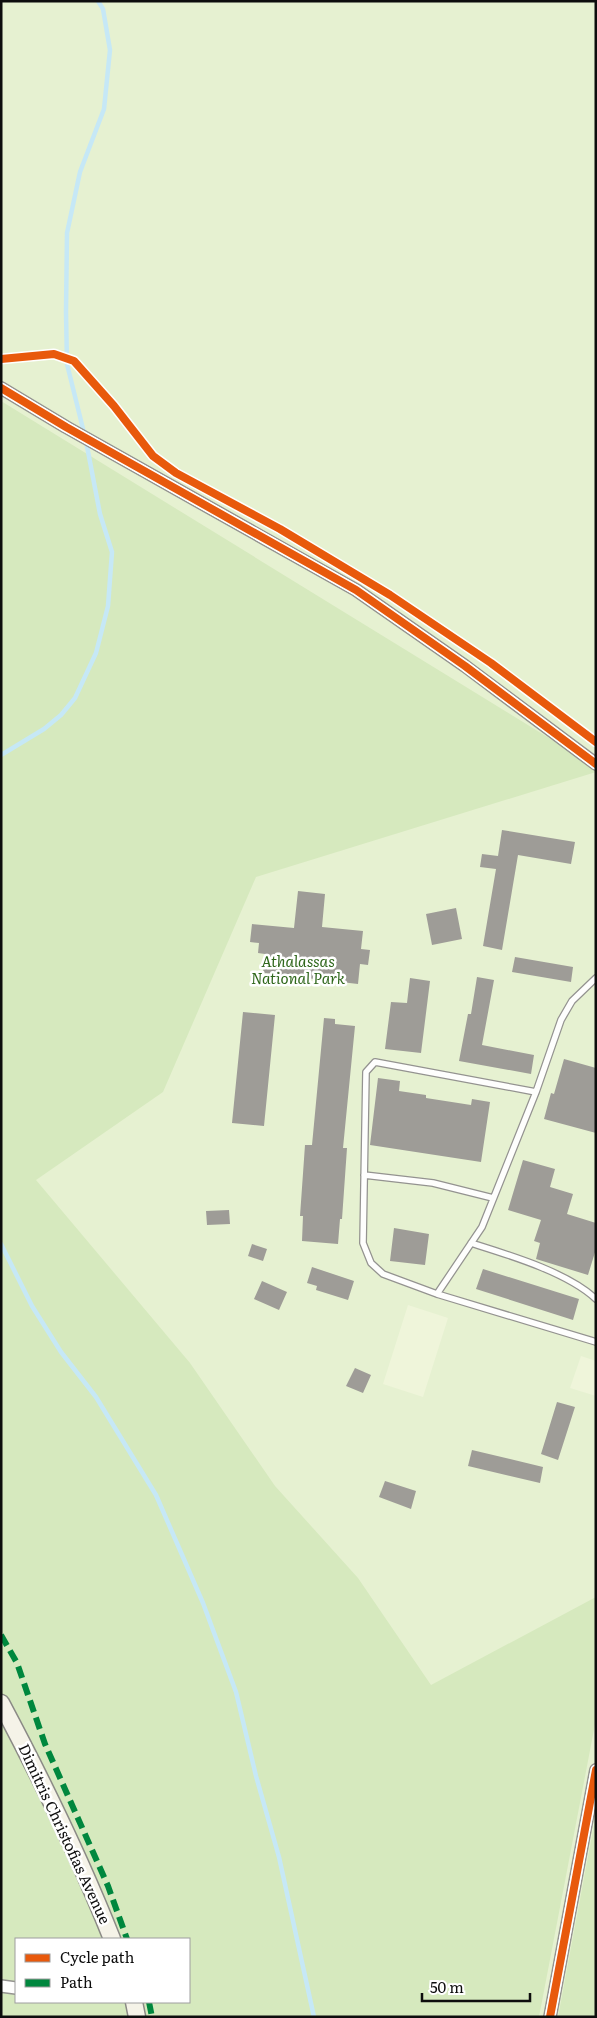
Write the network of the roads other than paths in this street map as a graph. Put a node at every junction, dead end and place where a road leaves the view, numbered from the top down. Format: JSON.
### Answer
{"nodes":[{"id":1,"x":1,"y":388,"type":"edge"},
{"id":2,"x":596,"y":764,"type":"edge"},
{"id":3,"x":596,"y":978,"type":"edge"},
{"id":4,"x":536,"y":1092,"type":"junction"},
{"id":5,"x":364,"y":1175,"type":"junction"},
{"id":6,"x":493,"y":1198,"type":"junction"},
{"id":7,"x":471,"y":1243,"type":"junction"},
{"id":8,"x":436,"y":1294,"type":"junction"},
{"id":9,"x":596,"y":1299,"type":"edge"},
{"id":10,"x":596,"y":1342,"type":"edge"},
{"id":11,"x":1,"y":1703,"type":"edge"},
{"id":12,"x":596,"y":1770,"type":"edge"},
{"id":13,"x":112,"y":1938,"type":"edge"},
{"id":14,"x":1,"y":1986,"type":"edge"},
{"id":15,"x":15,"y":1988,"type":"edge"},
{"id":16,"x":134,"y":2003,"type":"edge"},
{"id":17,"x":137,"y":2017,"type":"edge"},
{"id":18,"x":550,"y":2017,"type":"edge"}],
"edges":[{"from":1,"to":2,"type":"street"},
{"from":3,"to":4,"type":"lane"},
{"from":4,"to":5,"type":"lane"},
{"from":4,"to":6,"type":"lane"},
{"from":5,"to":6,"type":"lane"},
{"from":5,"to":8,"type":"lane"},
{"from":6,"to":7,"type":"lane"},
{"from":7,"to":8,"type":"lane"},
{"from":7,"to":9,"type":"lane"},
{"from":8,"to":10,"type":"lane"},
{"from":11,"to":13,"type":"main road","name":"Dimitris Christofias Avenue"},
{"from":12,"to":18,"type":"street"},
{"from":14,"to":15,"type":"street"},
{"from":16,"to":17,"type":"main road"}]}
